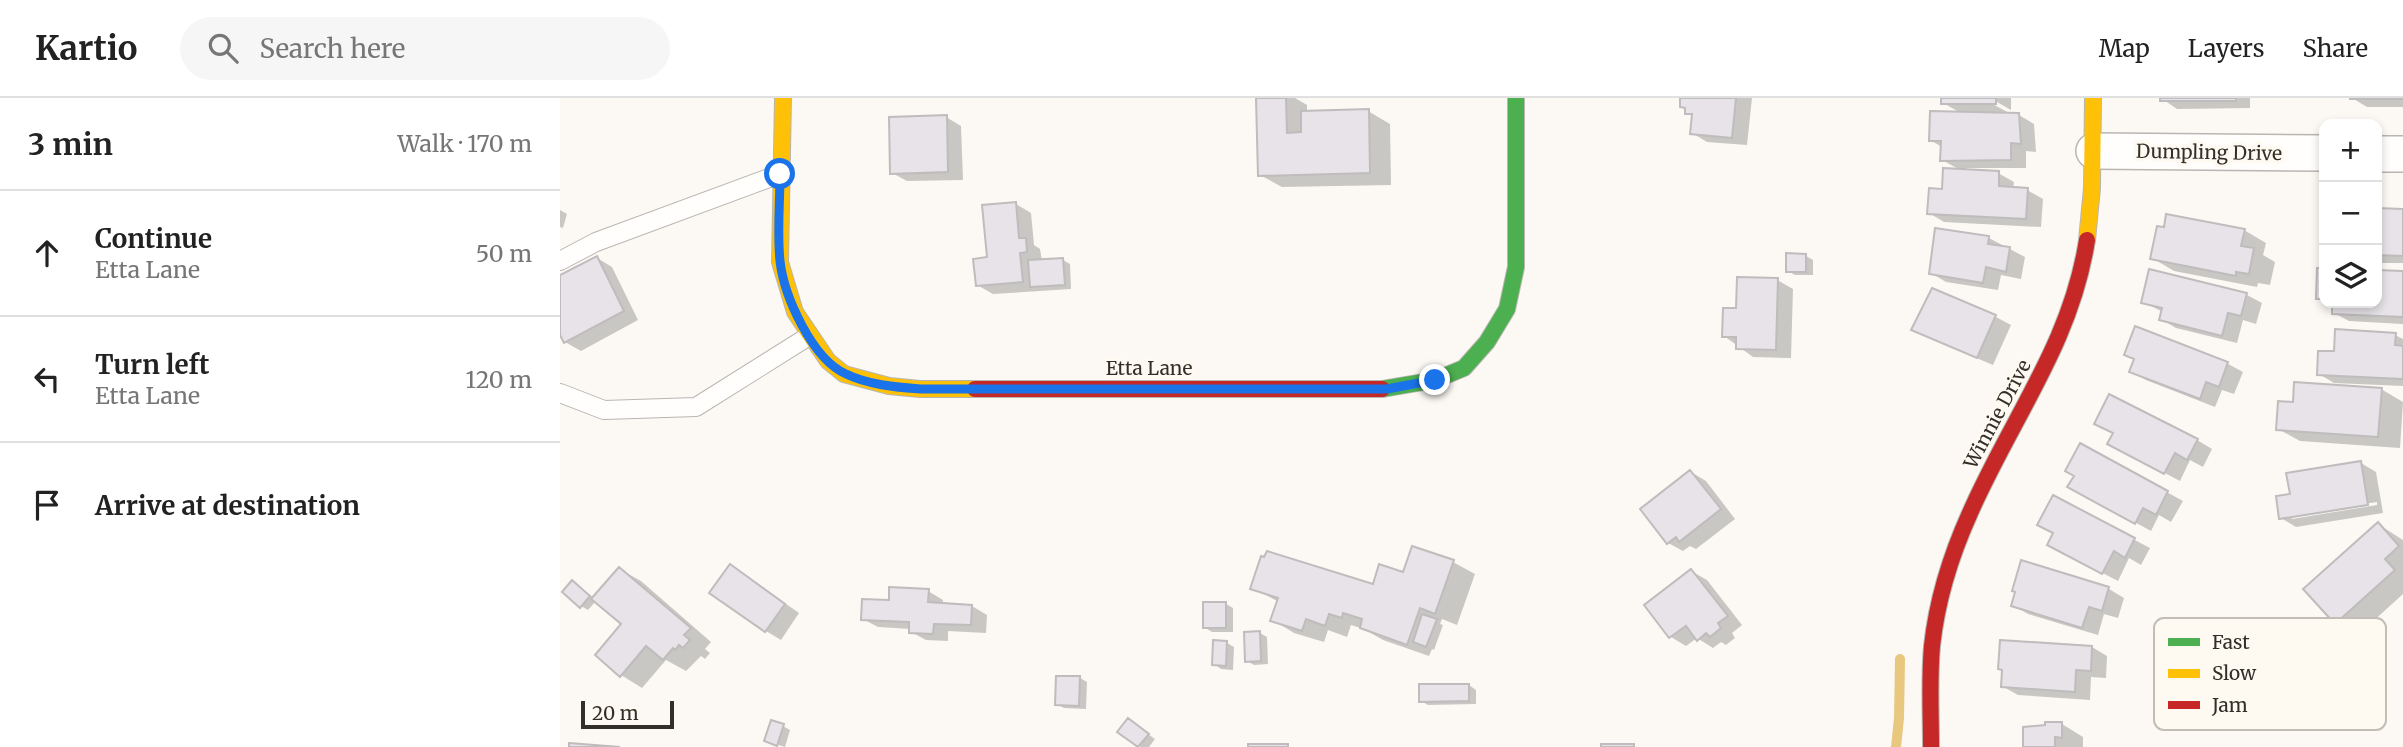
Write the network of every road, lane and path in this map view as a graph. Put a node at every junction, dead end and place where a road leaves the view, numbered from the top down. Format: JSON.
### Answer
{"nodes":[{"id":1,"x":783,"y":98,"type":"edge"},
{"id":2,"x":1516,"y":98,"type":"edge"},
{"id":3,"x":2094,"y":98,"type":"edge"},
{"id":4,"x":2094,"y":151,"type":"junction"},
{"id":5,"x":2319,"y":153,"type":"edge"},
{"id":6,"x":2382,"y":154,"type":"edge"},
{"id":7,"x":2403,"y":154,"type":"edge"},
{"id":8,"x":780,"y":174,"type":"junction"},
{"id":9,"x":560,"y":261,"type":"edge"},
{"id":10,"x":809,"y":336,"type":"junction"},
{"id":11,"x":560,"y":393,"type":"edge"},
{"id":12,"x":1931,"y":747,"type":"edge"}],
"edges":[{"from":1,"to":8,"type":"street","name":"Etta Lane"},
{"from":2,"to":10,"type":"street","name":"Etta Lane"},
{"from":3,"to":4,"type":"street","name":"Winnie Drive"},
{"from":4,"to":5,"type":"street","name":"Dumpling Drive"},
{"from":4,"to":12,"type":"street","name":"Winnie Drive"},
{"from":6,"to":7,"type":"street"},
{"from":8,"to":9,"type":"lane"},
{"from":8,"to":10,"type":"street","name":"Etta Lane"},
{"from":10,"to":11,"type":"lane"}]}
